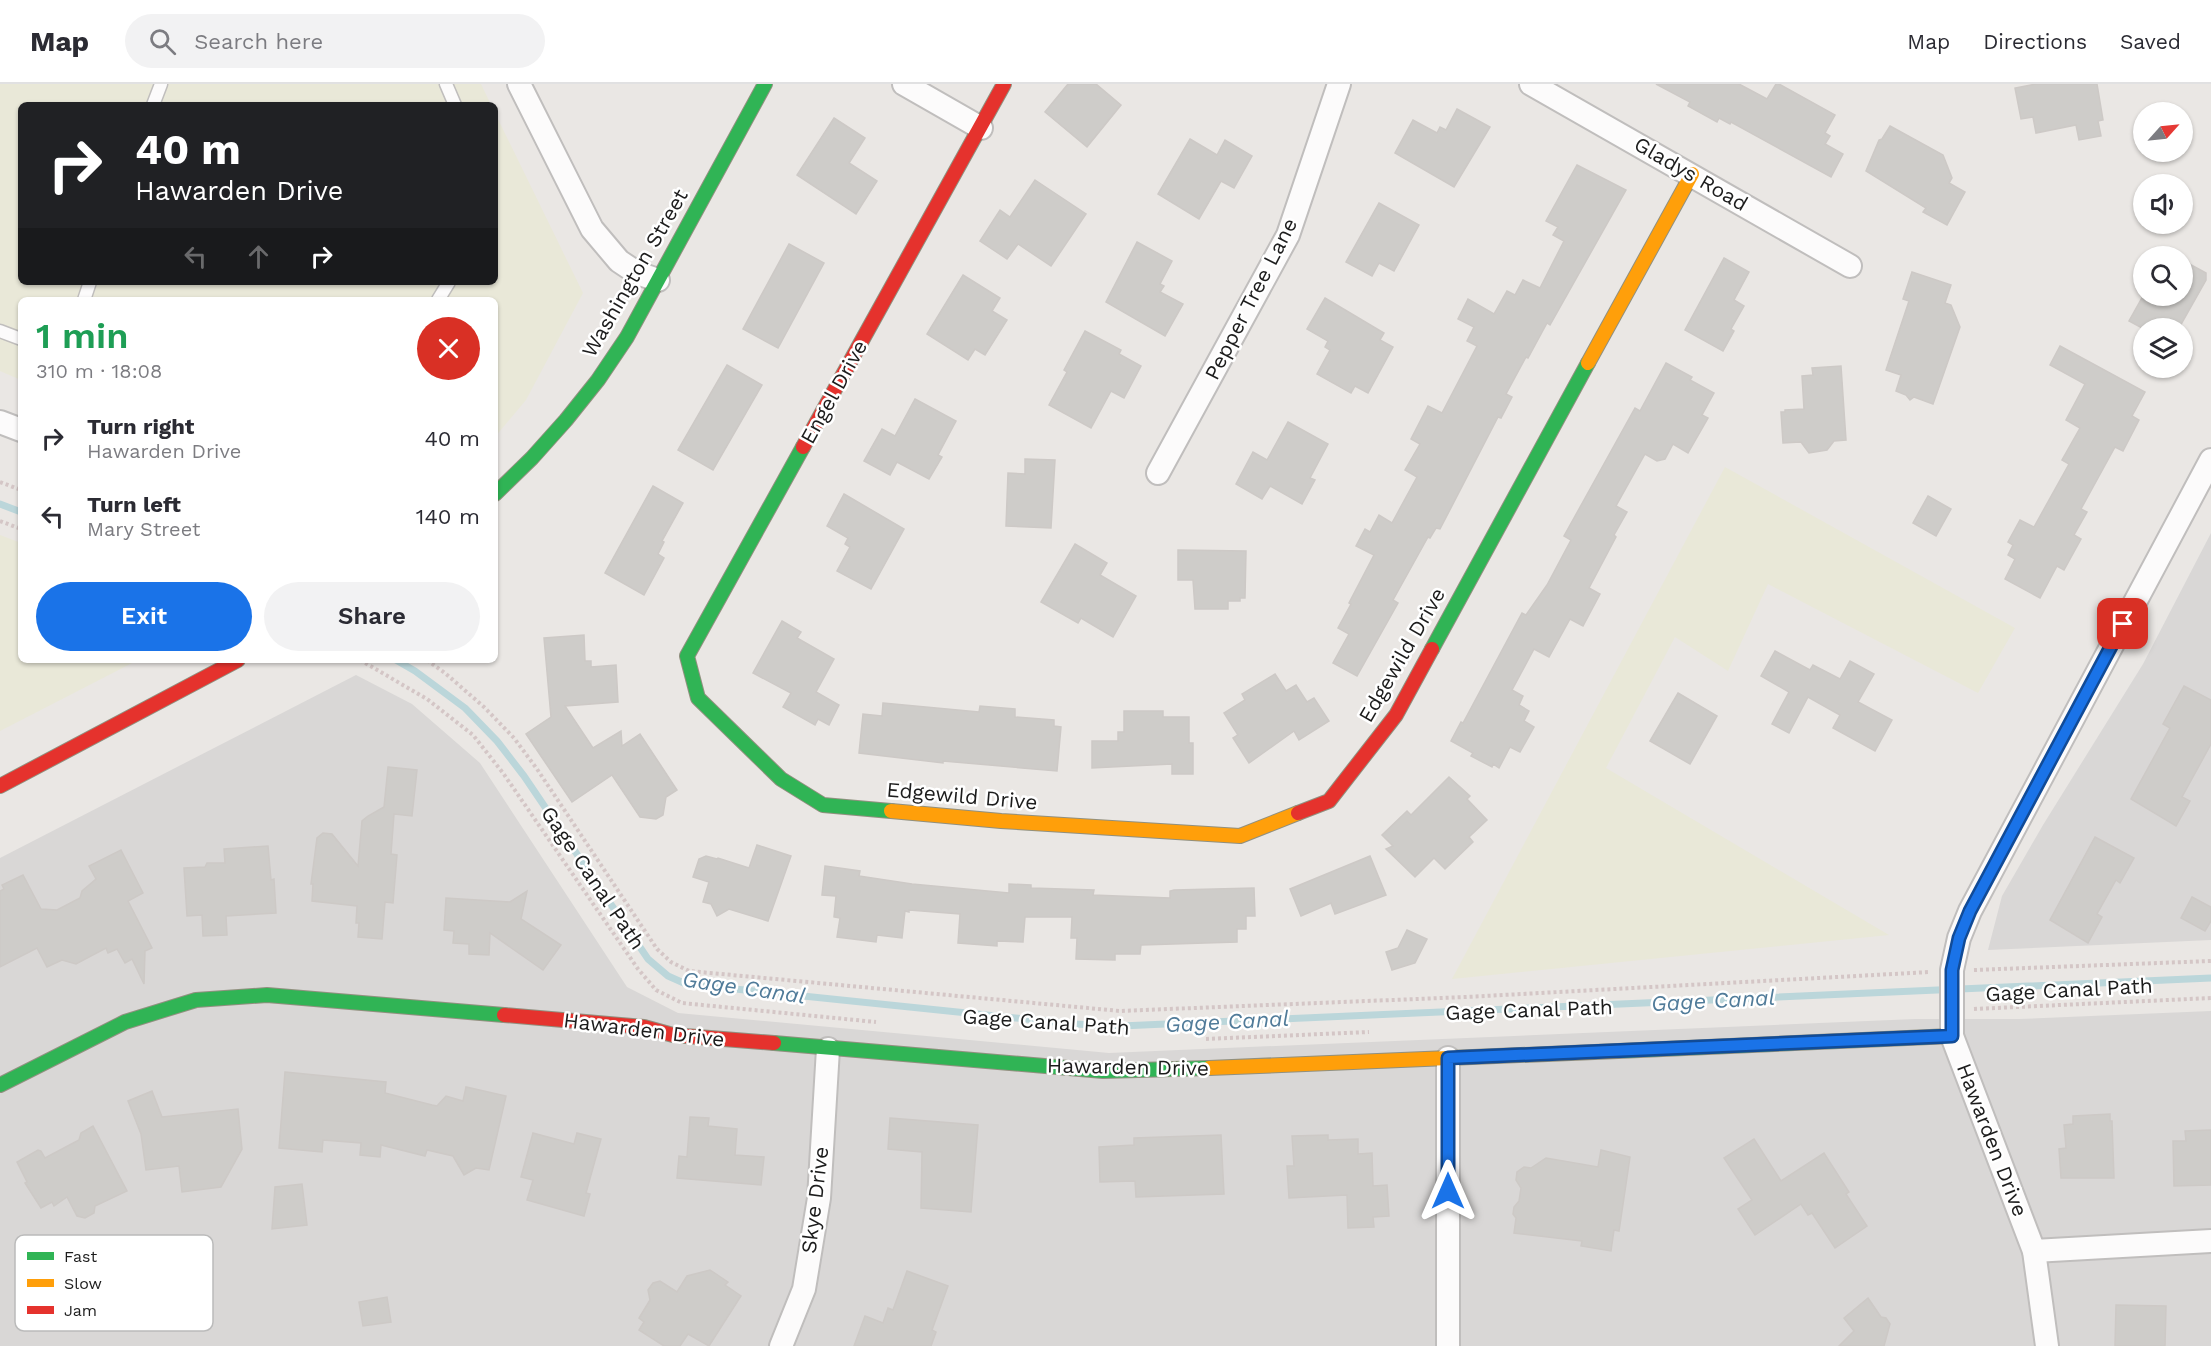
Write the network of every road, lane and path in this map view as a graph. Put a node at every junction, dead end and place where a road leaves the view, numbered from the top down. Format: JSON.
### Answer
{"nodes":[{"id":1,"x":161,"y":84,"type":"edge"},
{"id":2,"x":446,"y":84,"type":"edge"},
{"id":3,"x":519,"y":84,"type":"edge"},
{"id":4,"x":765,"y":84,"type":"edge"},
{"id":5,"x":904,"y":84,"type":"edge"},
{"id":6,"x":1004,"y":84,"type":"edge"},
{"id":7,"x":1339,"y":84,"type":"edge"},
{"id":8,"x":1531,"y":84,"type":"edge"},
{"id":9,"x":154,"y":102,"type":"edge"},
{"id":10,"x":454,"y":102,"type":"edge"},
{"id":11,"x":981,"y":128,"type":"junction"},
{"id":12,"x":1692,"y":174,"type":"junction"},
{"id":13,"x":1850,"y":266,"type":"dead end"},
{"id":14,"x":658,"y":280,"type":"junction"},
{"id":15,"x":0,"y":331,"type":"edge"},
{"id":16,"x":18,"y":338,"type":"edge"},
{"id":17,"x":0,"y":422,"type":"edge"},
{"id":18,"x":18,"y":429,"type":"edge"},
{"id":19,"x":2211,"y":460,"type":"edge"},
{"id":20,"x":1158,"y":473,"type":"dead end"},
{"id":21,"x":0,"y":482,"type":"edge"},
{"id":22,"x":18,"y":489,"type":"edge"},
{"id":23,"x":498,"y":491,"type":"edge"},
{"id":24,"x":0,"y":521,"type":"edge"},
{"id":25,"x":18,"y":528,"type":"edge"},
{"id":26,"x":687,"y":656,"type":"joint"},
{"id":27,"x":232,"y":663,"type":"edge"},
{"id":28,"x":365,"y":663,"type":"edge"},
{"id":29,"x":431,"y":663,"type":"edge"},
{"id":30,"x":0,"y":786,"type":"edge"},
{"id":31,"x":2211,"y":960,"type":"edge"},
{"id":32,"x":1952,"y":970,"type":"junction"},
{"id":33,"x":2211,"y":998,"type":"edge"},
{"id":34,"x":1952,"y":1010,"type":"junction"},
{"id":35,"x":880,"y":1023,"type":"dead end"},
{"id":36,"x":1378,"y":1031,"type":"dead end"},
{"id":37,"x":1952,"y":1036,"type":"junction"},
{"id":38,"x":1203,"y":1039,"type":"dead end"},
{"id":39,"x":828,"y":1049,"type":"junction"},
{"id":40,"x":1448,"y":1058,"type":"junction"},
{"id":41,"x":0,"y":1085,"type":"edge"},
{"id":42,"x":2211,"y":1241,"type":"edge"},
{"id":43,"x":2034,"y":1251,"type":"junction"},
{"id":44,"x":780,"y":1346,"type":"edge"},
{"id":45,"x":1448,"y":1346,"type":"edge"},
{"id":46,"x":2048,"y":1346,"type":"edge"}],
"edges":[{"from":1,"to":9,"type":"lane"},
{"from":2,"to":10,"type":"lane"},
{"from":3,"to":14,"type":"street"},
{"from":4,"to":14,"type":"street","name":"Washington Street"},
{"from":5,"to":11,"type":"street"},
{"from":6,"to":11,"type":"street","name":"Engel Drive"},
{"from":7,"to":20,"type":"street","name":"Pepper Tree Lane"},
{"from":8,"to":12,"type":"street","name":"Gladys Road"},
{"from":11,"to":26,"type":"street","name":"Engel Drive"},
{"from":12,"to":13,"type":"street","name":"Gladys Road"},
{"from":12,"to":26,"type":"street","name":"Edgewild Drive"},
{"from":14,"to":23,"type":"street","name":"Washington Street"},
{"from":15,"to":16,"type":"lane"},
{"from":17,"to":18,"type":"street"},
{"from":19,"to":32,"type":"street"},
{"from":21,"to":22,"type":"path"},
{"from":24,"to":25,"type":"path"},
{"from":27,"to":30,"type":"street"},
{"from":28,"to":35,"type":"path","name":"Gage Canal Path"},
{"from":29,"to":32,"type":"path","name":"Gage Canal Path"},
{"from":31,"to":32,"type":"path","name":"Gage Canal Path"},
{"from":32,"to":34,"type":"street"},
{"from":33,"to":34,"type":"path","name":"Gage Canal Path"},
{"from":34,"to":37,"type":"street"},
{"from":36,"to":38,"type":"path"},
{"from":37,"to":40,"type":"street","name":"Hawarden Drive"},
{"from":37,"to":43,"type":"street","name":"Hawarden Drive"},
{"from":39,"to":40,"type":"street","name":"Hawarden Drive"},
{"from":39,"to":41,"type":"street","name":"Hawarden Drive"},
{"from":39,"to":44,"type":"street","name":"Skye Drive"},
{"from":40,"to":45,"type":"street"},
{"from":42,"to":43,"type":"street"},
{"from":43,"to":46,"type":"street","name":"Hawarden Drive"}]}
